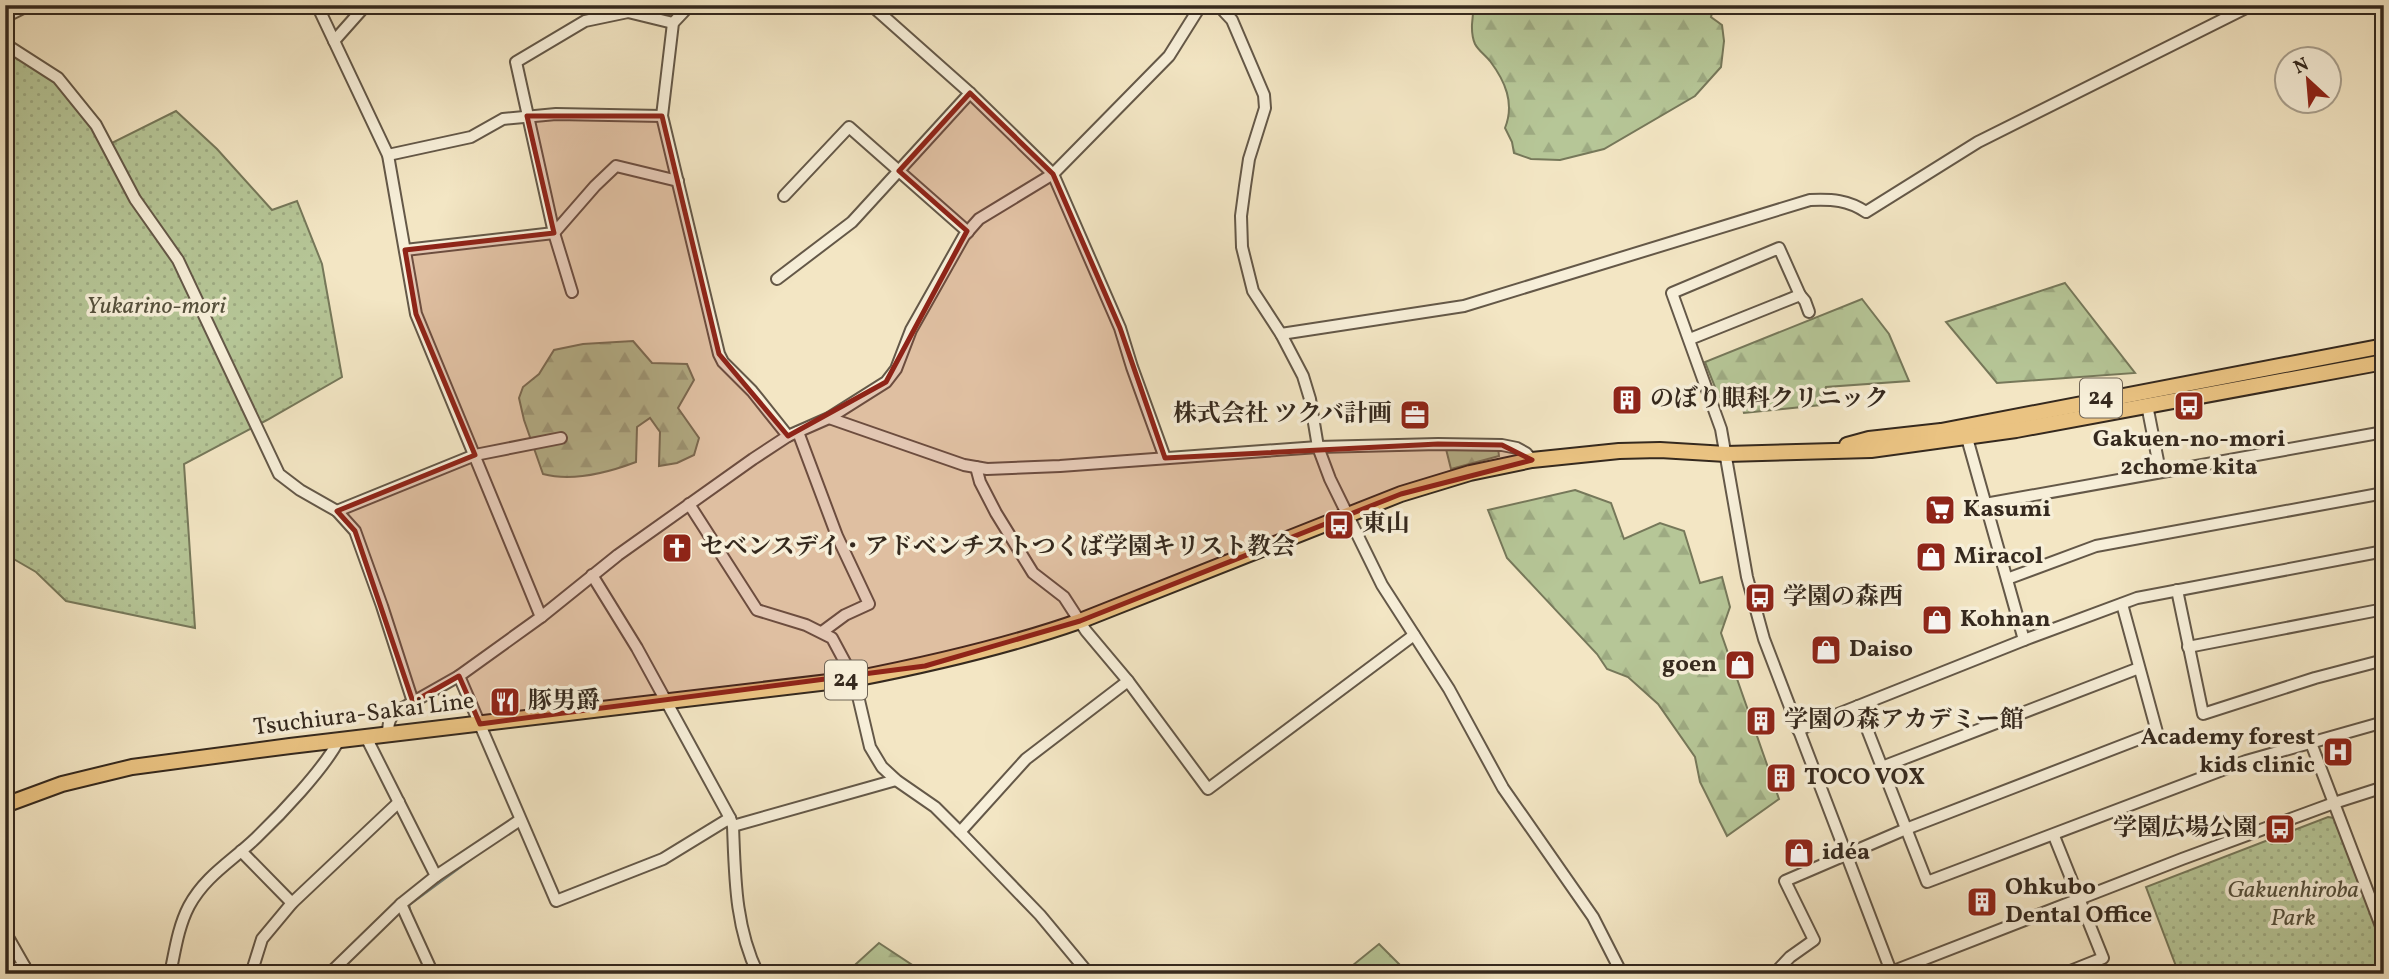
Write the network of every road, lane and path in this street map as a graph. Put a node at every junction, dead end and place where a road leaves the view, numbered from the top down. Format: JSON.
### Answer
{"nodes":[{"id":1,"x":29,"y":5,"type":"edge"},
{"id":2,"x":317,"y":5,"type":"edge"},
{"id":3,"x":366,"y":5,"type":"edge"},
{"id":4,"x":690,"y":5,"type":"edge"},
{"id":5,"x":871,"y":5,"type":"edge"},
{"id":6,"x":1201,"y":5,"type":"edge"},
{"id":7,"x":1218,"y":5,"type":"edge"},
{"id":8,"x":2252,"y":5,"type":"edge"},
{"id":9,"x":5,"y":17,"type":"edge"},
{"id":10,"x":673,"y":23,"type":"junction"},
{"id":11,"x":334,"y":41,"type":"junction"},
{"id":12,"x":5,"y":44,"type":"edge"},
{"id":13,"x":970,"y":93,"type":"junction"},
{"id":14,"x":527,"y":116,"type":"junction"},
{"id":15,"x":663,"y":116,"type":"junction"},
{"id":16,"x":388,"y":155,"type":"junction"},
{"id":17,"x":899,"y":171,"type":"junction"},
{"id":18,"x":1053,"y":174,"type":"junction"},
{"id":19,"x":678,"y":181,"type":"junction"},
{"id":20,"x":784,"y":196,"type":"dead end"},
{"id":21,"x":968,"y":232,"type":"junction"},
{"id":22,"x":554,"y":233,"type":"junction"},
{"id":23,"x":405,"y":250,"type":"junction"},
{"id":24,"x":776,"y":279,"type":"dead end"},
{"id":25,"x":572,"y":292,"type":"dead end"},
{"id":26,"x":1800,"y":295,"type":"junction"},
{"id":27,"x":1809,"y":312,"type":"dead end"},
{"id":28,"x":1281,"y":334,"type":"junction"},
{"id":29,"x":1690,"y":339,"type":"junction"},
{"id":30,"x":2384,"y":346,"type":"edge"},
{"id":31,"x":2384,"y":362,"type":"edge"},
{"id":32,"x":2147,"y":405,"type":"junction"},
{"id":33,"x":829,"y":418,"type":"junction"},
{"id":34,"x":2384,"y":432,"type":"edge"},
{"id":35,"x":793,"y":434,"type":"junction"},
{"id":36,"x":561,"y":438,"type":"dead end"},
{"id":37,"x":1967,"y":438,"type":"junction"},
{"id":38,"x":1318,"y":447,"type":"junction"},
{"id":39,"x":1819,"y":452,"type":"junction"},
{"id":40,"x":1726,"y":454,"type":"junction"},
{"id":41,"x":475,"y":455,"type":"junction"},
{"id":42,"x":1165,"y":457,"type":"junction"},
{"id":43,"x":1532,"y":460,"type":"junction"},
{"id":44,"x":976,"y":467,"type":"junction"},
{"id":45,"x":2160,"y":471,"type":"junction"},
{"id":46,"x":2384,"y":493,"type":"edge"},
{"id":47,"x":689,"y":504,"type":"junction"},
{"id":48,"x":1985,"y":504,"type":"junction"},
{"id":49,"x":337,"y":511,"type":"junction"},
{"id":50,"x":1347,"y":516,"type":"junction"},
{"id":51,"x":2384,"y":551,"type":"edge"},
{"id":52,"x":592,"y":575,"type":"junction"},
{"id":53,"x":2007,"y":579,"type":"junction"},
{"id":54,"x":2177,"y":590,"type":"junction"},
{"id":55,"x":2122,"y":604,"type":"junction"},
{"id":56,"x":2384,"y":609,"type":"edge"},
{"id":57,"x":541,"y":617,"type":"junction"},
{"id":58,"x":1080,"y":621,"type":"junction"},
{"id":59,"x":822,"y":632,"type":"junction"},
{"id":60,"x":1414,"y":635,"type":"junction"},
{"id":61,"x":2024,"y":640,"type":"junction"},
{"id":62,"x":2188,"y":647,"type":"junction"},
{"id":63,"x":2384,"y":660,"type":"edge"},
{"id":64,"x":2139,"y":668,"type":"junction"},
{"id":65,"x":459,"y":676,"type":"junction"},
{"id":66,"x":854,"y":679,"type":"junction"},
{"id":67,"x":1128,"y":681,"type":"junction"},
{"id":68,"x":413,"y":702,"type":"junction"},
{"id":69,"x":666,"y":702,"type":"junction"},
{"id":70,"x":1858,"y":706,"type":"junction"},
{"id":71,"x":2384,"y":722,"type":"edge"},
{"id":72,"x":480,"y":724,"type":"junction"},
{"id":73,"x":1798,"y":730,"type":"junction"},
{"id":74,"x":388,"y":735,"type":"junction"},
{"id":75,"x":366,"y":737,"type":"junction"},
{"id":76,"x":339,"y":740,"type":"junction"},
{"id":77,"x":2311,"y":743,"type":"junction"},
{"id":78,"x":1882,"y":767,"type":"junction"},
{"id":79,"x":896,"y":780,"type":"junction"},
{"id":80,"x":2384,"y":787,"type":"edge"},
{"id":81,"x":399,"y":802,"type":"junction"},
{"id":82,"x":2334,"y":803,"type":"junction"},
{"id":83,"x":5,"y":805,"type":"edge"},
{"id":84,"x":517,"y":822,"type":"junction"},
{"id":85,"x":731,"y":822,"type":"junction"},
{"id":86,"x":1906,"y":829,"type":"junction"},
{"id":87,"x":960,"y":832,"type":"junction"},
{"id":88,"x":2054,"y":836,"type":"junction"},
{"id":89,"x":241,"y":851,"type":"junction"},
{"id":90,"x":1846,"y":855,"type":"junction"},
{"id":91,"x":436,"y":876,"type":"junction"},
{"id":92,"x":2079,"y":900,"type":"junction"},
{"id":93,"x":292,"y":903,"type":"junction"},
{"id":94,"x":401,"y":904,"type":"junction"},
{"id":95,"x":5,"y":932,"type":"edge"},
{"id":96,"x":2384,"y":934,"type":"edge"},
{"id":97,"x":5,"y":970,"type":"edge"},
{"id":98,"x":27,"y":970,"type":"edge"},
{"id":99,"x":430,"y":972,"type":"edge"},
{"id":100,"x":1890,"y":973,"type":"edge"},
{"id":101,"x":170,"y":974,"type":"edge"},
{"id":102,"x":251,"y":974,"type":"edge"},
{"id":103,"x":329,"y":974,"type":"edge"},
{"id":104,"x":758,"y":974,"type":"edge"},
{"id":105,"x":1089,"y":974,"type":"edge"},
{"id":106,"x":1622,"y":974,"type":"edge"},
{"id":107,"x":1774,"y":974,"type":"edge"},
{"id":108,"x":2063,"y":974,"type":"edge"}],
"edges":[{"from":1,"to":9,"type":"street"},
{"from":2,"to":11,"type":"street"},
{"from":3,"to":11,"type":"street"},
{"from":4,"to":10,"type":"street"},
{"from":5,"to":13,"type":"street"},
{"from":6,"to":18,"type":"street"},
{"from":7,"to":28,"type":"street"},
{"from":8,"to":28,"type":"street"},
{"from":10,"to":14,"type":"street"},
{"from":10,"to":15,"type":"street"},
{"from":11,"to":16,"type":"street"},
{"from":12,"to":49,"type":"street"},
{"from":13,"to":17,"type":"street"},
{"from":13,"to":18,"type":"street"},
{"from":14,"to":15,"type":"street"},
{"from":14,"to":16,"type":"street"},
{"from":14,"to":22,"type":"street"},
{"from":15,"to":19,"type":"street"},
{"from":16,"to":23,"type":"street"},
{"from":17,"to":20,"type":"street"},
{"from":17,"to":21,"type":"street"},
{"from":17,"to":24,"type":"street"},
{"from":18,"to":21,"type":"street"},
{"from":18,"to":42,"type":"street"},
{"from":19,"to":22,"type":"street"},
{"from":19,"to":35,"type":"street"},
{"from":21,"to":33,"type":"street"},
{"from":22,"to":23,"type":"street"},
{"from":22,"to":25,"type":"street"},
{"from":23,"to":41,"type":"street"},
{"from":26,"to":27,"type":"street"},
{"from":26,"to":29,"type":"street"},
{"from":26,"to":29,"type":"street"},
{"from":28,"to":38,"type":"street"},
{"from":29,"to":40,"type":"street"},
{"from":30,"to":39,"type":"main road","number":"24"},
{"from":31,"to":32,"type":"main road","number":"24"},
{"from":32,"to":37,"type":"main road","number":"24"},
{"from":32,"to":45,"type":"street"},
{"from":33,"to":35,"type":"street"},
{"from":33,"to":44,"type":"street"},
{"from":34,"to":45,"type":"street"},
{"from":35,"to":47,"type":"street"},
{"from":35,"to":59,"type":"street"},
{"from":36,"to":41,"type":"street"},
{"from":37,"to":39,"type":"main road","number":"24"},
{"from":37,"to":48,"type":"street"},
{"from":38,"to":42,"type":"street"},
{"from":38,"to":43,"type":"street"},
{"from":38,"to":50,"type":"street"},
{"from":39,"to":40,"type":"main road","number":"24"},
{"from":40,"to":43,"type":"main road","name":"Tsuchiura-Sakai Line","number":"24"},
{"from":40,"to":73,"type":"street"},
{"from":41,"to":49,"type":"street"},
{"from":41,"to":57,"type":"street"},
{"from":42,"to":44,"type":"street"},
{"from":43,"to":50,"type":"main road","name":"Tsuchiura-Sakai Line","number":"24"},
{"from":44,"to":58,"type":"street"},
{"from":45,"to":48,"type":"street"},
{"from":46,"to":53,"type":"street"},
{"from":47,"to":52,"type":"street"},
{"from":47,"to":59,"type":"street"},
{"from":48,"to":53,"type":"street"},
{"from":49,"to":68,"type":"street"},
{"from":50,"to":58,"type":"main road","name":"Tsuchiura-Sakai Line","number":"24"},
{"from":50,"to":60,"type":"street"},
{"from":51,"to":54,"type":"street"},
{"from":52,"to":57,"type":"street"},
{"from":52,"to":69,"type":"street"},
{"from":53,"to":61,"type":"street"},
{"from":54,"to":55,"type":"street"},
{"from":54,"to":62,"type":"street"},
{"from":55,"to":61,"type":"street"},
{"from":55,"to":64,"type":"street"},
{"from":56,"to":62,"type":"street"},
{"from":57,"to":65,"type":"street"},
{"from":58,"to":66,"type":"main road","name":"Tsuchiura-Sakai Line","number":"24"},
{"from":58,"to":67,"type":"street"},
{"from":59,"to":66,"type":"street"},
{"from":60,"to":67,"type":"street"},
{"from":60,"to":106,"type":"street"},
{"from":61,"to":70,"type":"street"},
{"from":62,"to":63,"type":"street"},
{"from":64,"to":78,"type":"street"},
{"from":64,"to":86,"type":"street"},
{"from":65,"to":68,"type":"street"},
{"from":65,"to":72,"type":"street"},
{"from":66,"to":69,"type":"main road","name":"Tsuchiura-Sakai Line","number":"24"},
{"from":66,"to":79,"type":"street"},
{"from":67,"to":87,"type":"street"},
{"from":68,"to":74,"type":"street"},
{"from":69,"to":72,"type":"main road","name":"Tsuchiura-Sakai Line","number":"24"},
{"from":69,"to":85,"type":"street"},
{"from":70,"to":73,"type":"street"},
{"from":70,"to":78,"type":"street"},
{"from":71,"to":77,"type":"street"},
{"from":72,"to":74,"type":"main road","name":"Tsuchiura-Sakai Line","number":"24"},
{"from":72,"to":84,"type":"street"},
{"from":73,"to":90,"type":"street"},
{"from":74,"to":75,"type":"main road","name":"Tsuchiura-Sakai Line","number":"24"},
{"from":75,"to":76,"type":"main road","name":"Tsuchiura-Sakai Line","number":"24"},
{"from":75,"to":81,"type":"street"},
{"from":76,"to":83,"type":"main road","name":"Tsuchiura-Sakai Line","number":"24"},
{"from":76,"to":89,"type":"street"},
{"from":77,"to":82,"type":"street"},
{"from":77,"to":88,"type":"street"},
{"from":78,"to":86,"type":"street"},
{"from":79,"to":85,"type":"street"},
{"from":79,"to":87,"type":"street"},
{"from":80,"to":82,"type":"street"},
{"from":81,"to":91,"type":"street"},
{"from":81,"to":93,"type":"street"},
{"from":82,"to":92,"type":"street"},
{"from":82,"to":96,"type":"street"},
{"from":84,"to":85,"type":"street"},
{"from":84,"to":91,"type":"street"},
{"from":85,"to":104,"type":"street"},
{"from":86,"to":88,"type":"street"},
{"from":86,"to":90,"type":"street"},
{"from":87,"to":105,"type":"street"},
{"from":88,"to":92,"type":"street"},
{"from":89,"to":93,"type":"street"},
{"from":89,"to":101,"type":"street"},
{"from":90,"to":100,"type":"street"},
{"from":90,"to":107,"type":"street"},
{"from":91,"to":94,"type":"street"},
{"from":92,"to":100,"type":"street"},
{"from":92,"to":108,"type":"street"},
{"from":93,"to":102,"type":"street"},
{"from":94,"to":99,"type":"street"},
{"from":94,"to":103,"type":"street"},
{"from":95,"to":98,"type":"street"},
{"from":97,"to":98,"type":"street"}]}
